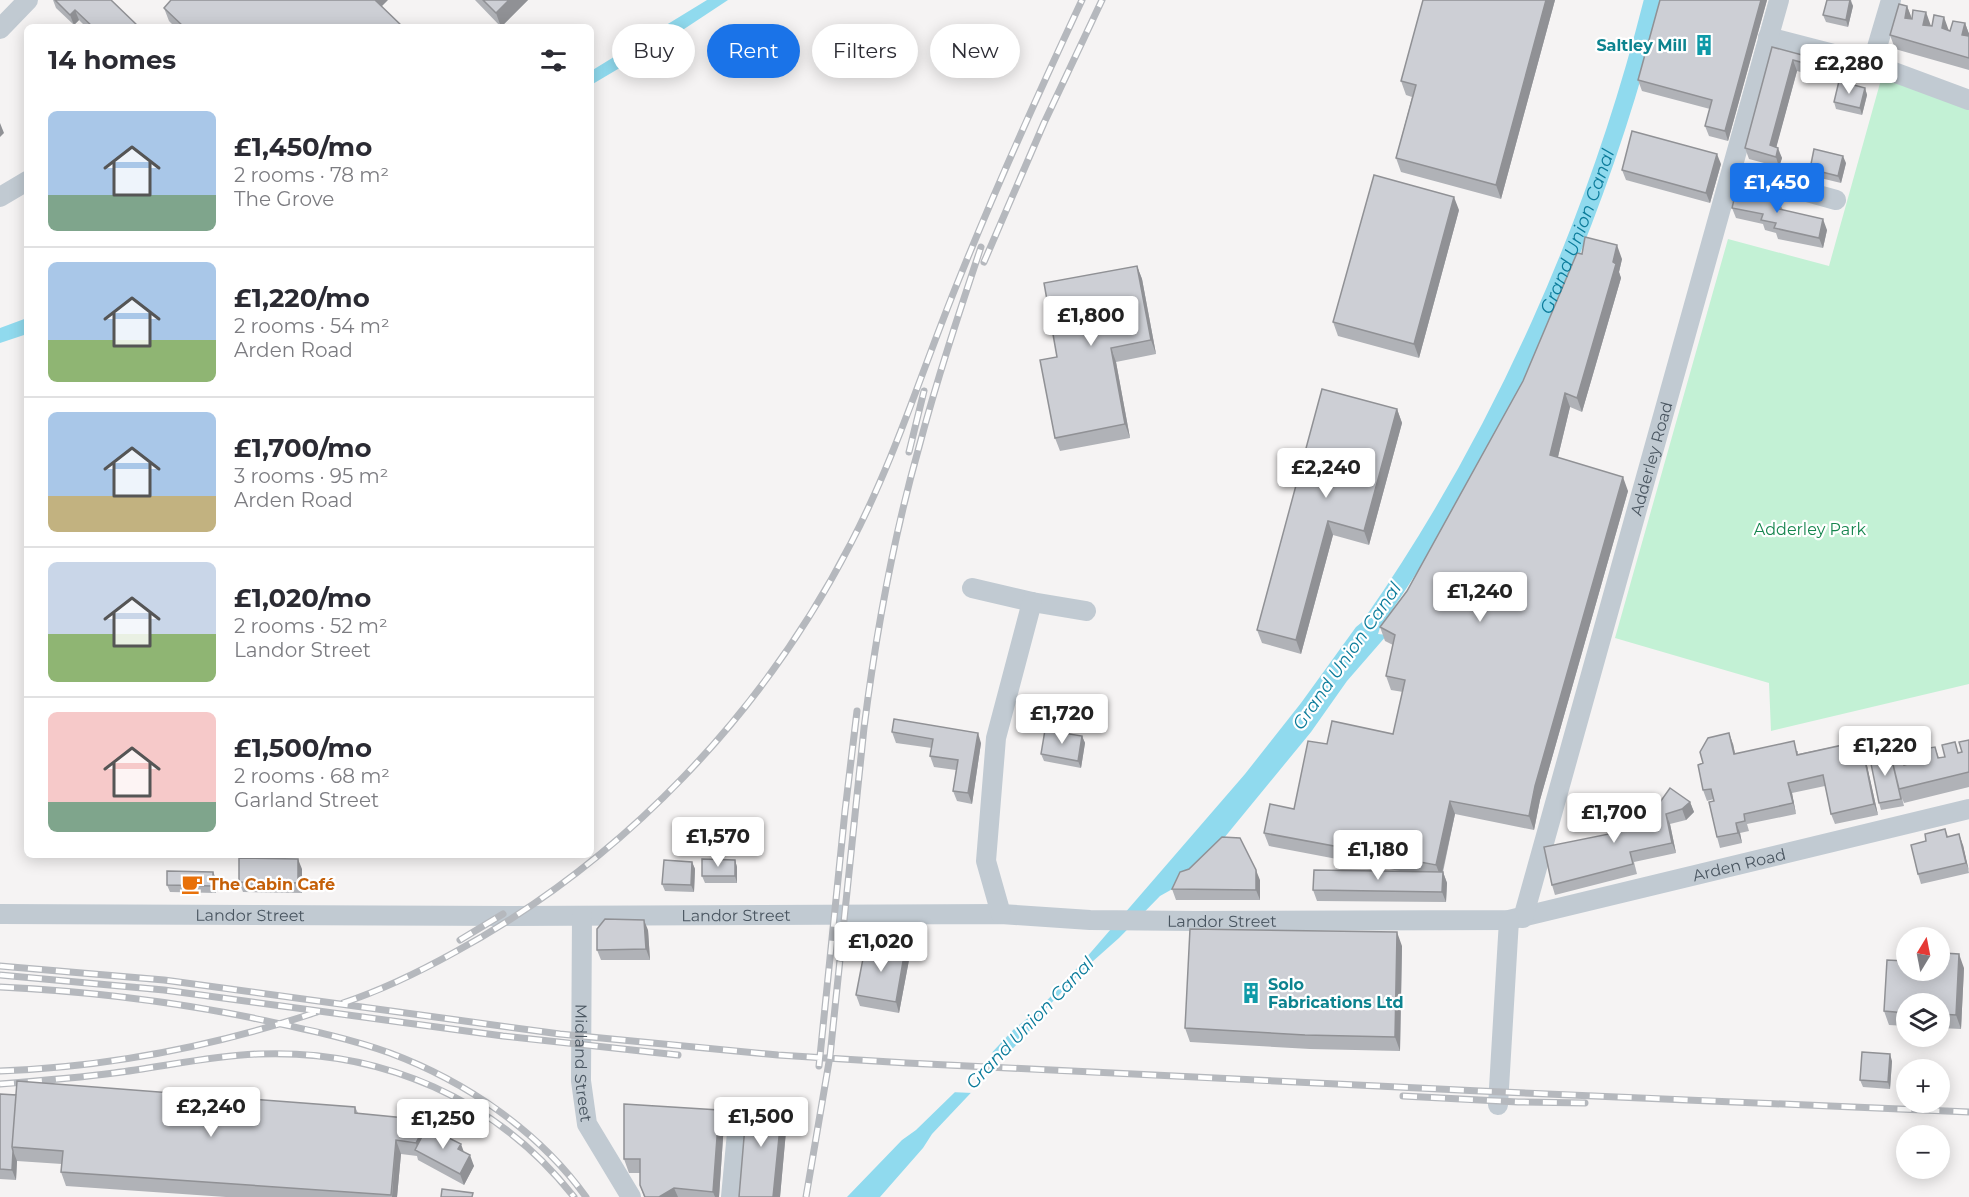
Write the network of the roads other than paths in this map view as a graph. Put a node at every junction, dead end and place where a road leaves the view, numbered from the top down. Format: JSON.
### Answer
{"nodes":[{"id":1,"x":28,"y":0,"type":"edge"},
{"id":2,"x":1779,"y":0,"type":"edge"},
{"id":3,"x":1891,"y":0,"type":"edge"},
{"id":4,"x":0,"y":29,"type":"edge"},
{"id":5,"x":1768,"y":37,"type":"junction"},
{"id":6,"x":1872,"y":64,"type":"junction"},
{"id":7,"x":1969,"y":100,"type":"edge"},
{"id":8,"x":1732,"y":171,"type":"junction"},
{"id":9,"x":24,"y":184,"type":"edge"},
{"id":10,"x":0,"y":197,"type":"edge"},
{"id":11,"x":1836,"y":200,"type":"dead end"},
{"id":12,"x":972,"y":588,"type":"dead end"},
{"id":13,"x":1032,"y":602,"type":"junction"},
{"id":14,"x":1086,"y":611,"type":"dead end"},
{"id":15,"x":1969,"y":809,"type":"edge"},
{"id":16,"x":0,"y":914,"type":"edge"},
{"id":17,"x":1001,"y":914,"type":"junction"},
{"id":18,"x":582,"y":916,"type":"junction"},
{"id":19,"x":1516,"y":919,"type":"junction"},
{"id":20,"x":1498,"y":1105,"type":"dead end"},
{"id":21,"x":738,"y":1122,"type":"dead end"},
{"id":22,"x":631,"y":1197,"type":"edge"},
{"id":23,"x":731,"y":1197,"type":"edge"}],
"edges":[{"from":1,"to":4,"type":"street"},
{"from":2,"to":5,"type":"street","name":"Adderley Road"},
{"from":3,"to":6,"type":"street"},
{"from":5,"to":6,"type":"street"},
{"from":5,"to":8,"type":"street","name":"Adderley Road"},
{"from":6,"to":7,"type":"street"},
{"from":8,"to":11,"type":"street"},
{"from":8,"to":19,"type":"street","name":"Adderley Road"},
{"from":9,"to":10,"type":"street"},
{"from":12,"to":13,"type":"street"},
{"from":13,"to":14,"type":"street"},
{"from":13,"to":17,"type":"street"},
{"from":15,"to":19,"type":"street","name":"Arden Road"},
{"from":16,"to":18,"type":"street","name":"Landor Street"},
{"from":17,"to":18,"type":"street","name":"Landor Street"},
{"from":17,"to":19,"type":"street","name":"Landor Street"},
{"from":18,"to":22,"type":"street","name":"Midland Street"},
{"from":19,"to":20,"type":"street","name":"Adderley Road"},
{"from":21,"to":23,"type":"street"}]}
